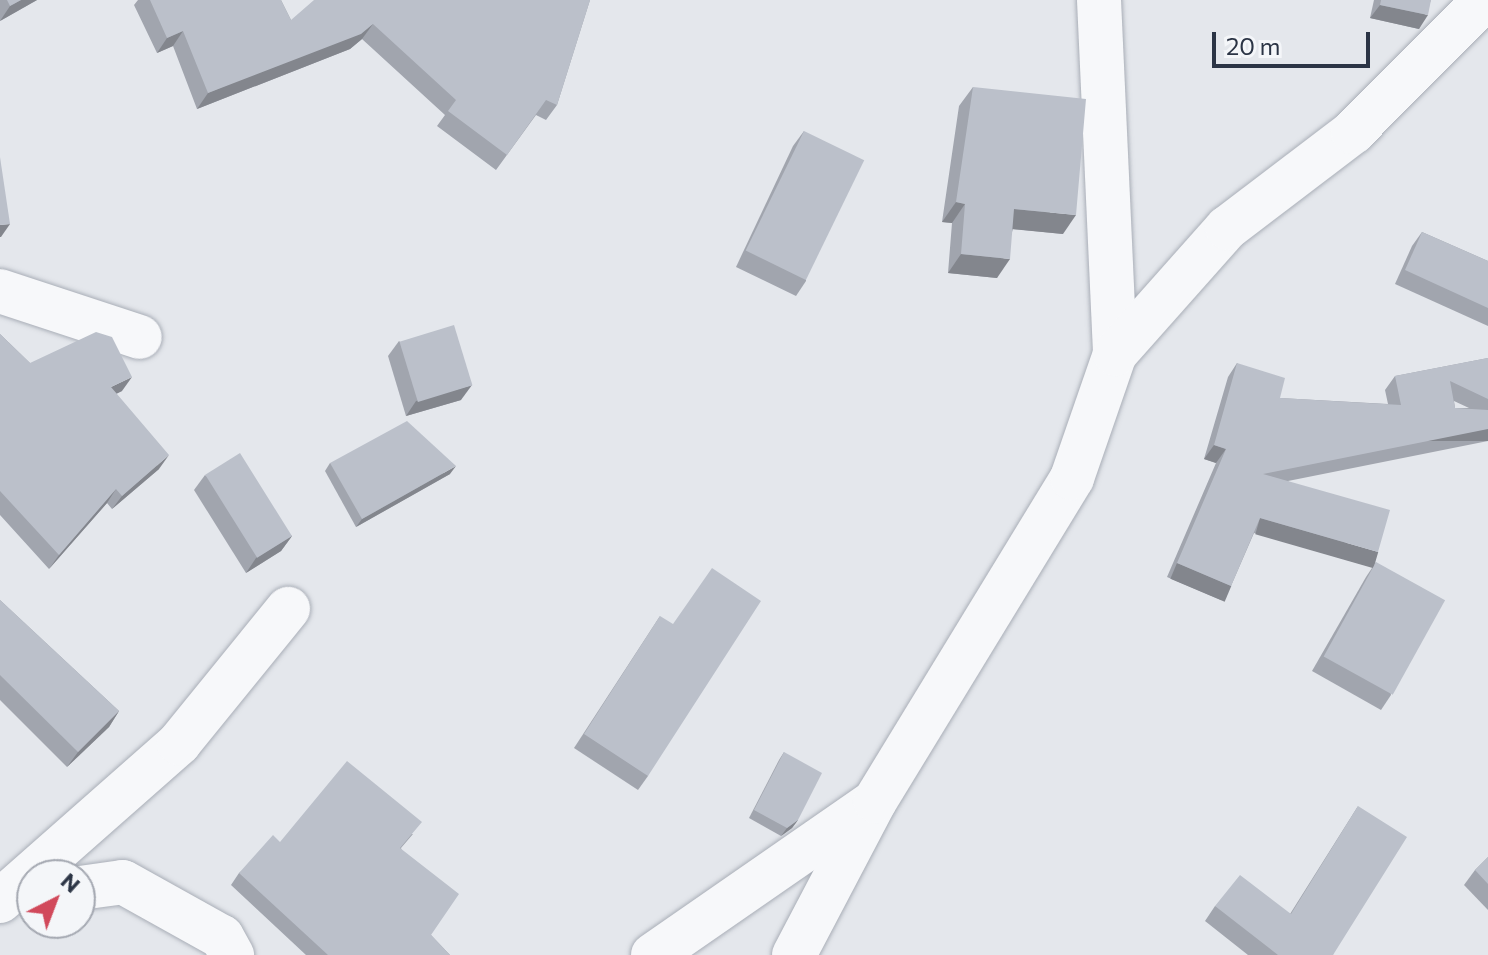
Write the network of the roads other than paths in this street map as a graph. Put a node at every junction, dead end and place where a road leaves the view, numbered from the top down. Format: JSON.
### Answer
{"nodes":[{"id":1,"x":1099,"y":0,"type":"edge"},
{"id":2,"x":1484,"y":0,"type":"edge"},
{"id":3,"x":0,"y":291,"type":"edge"},
{"id":4,"x":140,"y":337,"type":"dead end"},
{"id":5,"x":1115,"y":354,"type":"junction"},
{"id":6,"x":288,"y":609,"type":"dead end"},
{"id":7,"x":875,"y":801,"type":"junction"},
{"id":8,"x":96,"y":886,"type":"edge"},
{"id":9,"x":9,"y":896,"type":"edge"},
{"id":10,"x":232,"y":955,"type":"edge"},
{"id":11,"x":653,"y":955,"type":"edge"},
{"id":12,"x":794,"y":955,"type":"edge"}],
"edges":[{"from":1,"to":5,"type":"street"},
{"from":2,"to":5,"type":"street"},
{"from":3,"to":4,"type":"street"},
{"from":5,"to":7,"type":"street"},
{"from":6,"to":9,"type":"street"},
{"from":7,"to":11,"type":"street"},
{"from":7,"to":12,"type":"street"},
{"from":8,"to":10,"type":"street"}]}
